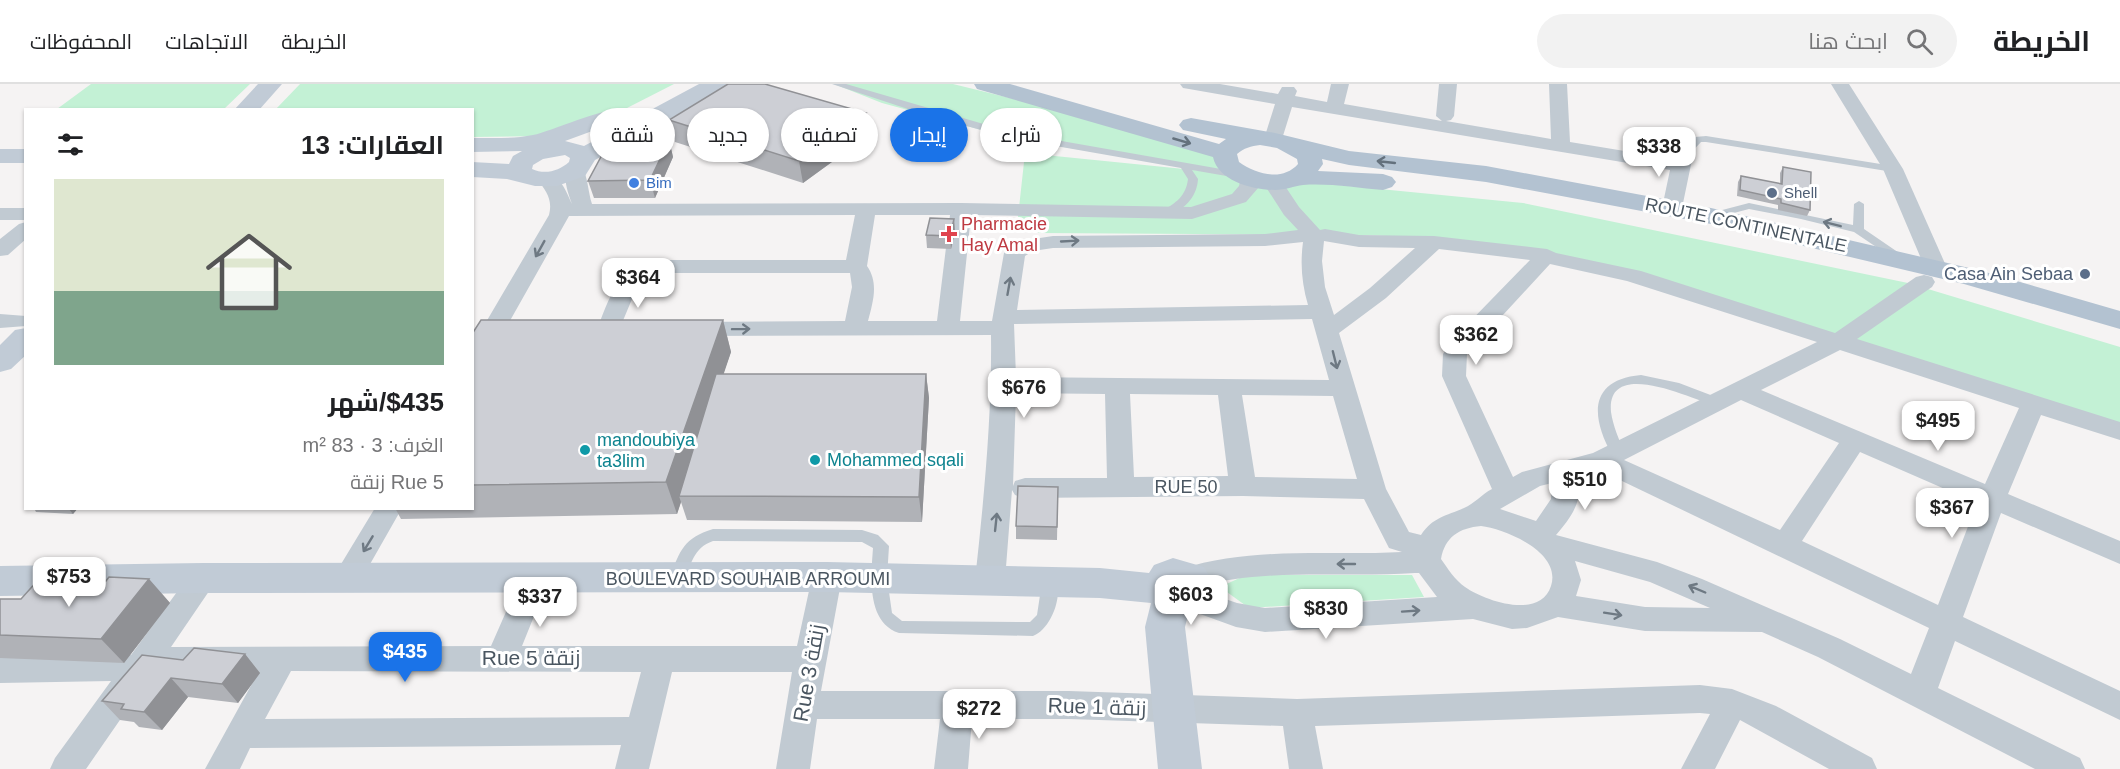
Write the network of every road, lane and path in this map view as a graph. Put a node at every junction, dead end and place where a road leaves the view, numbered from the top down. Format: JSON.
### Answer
{"nodes":[{"id":1,"x":271,"y":84,"type":"edge"},
{"id":2,"x":289,"y":84,"type":"edge"},
{"id":3,"x":698,"y":84,"type":"edge"},
{"id":4,"x":716,"y":84,"type":"edge"},
{"id":5,"x":837,"y":84,"type":"edge"},
{"id":6,"x":985,"y":84,"type":"edge"},
{"id":7,"x":1021,"y":84,"type":"edge"},
{"id":8,"x":1189,"y":84,"type":"edge"},
{"id":9,"x":1246,"y":84,"type":"edge"},
{"id":10,"x":1448,"y":84,"type":"edge"},
{"id":11,"x":1558,"y":84,"type":"edge"},
{"id":12,"x":1840,"y":84,"type":"edge"},
{"id":13,"x":1227,"y":88,"type":"edge"},
{"id":14,"x":1287,"y":96,"type":"junction"},
{"id":15,"x":1337,"y":97,"type":"edge"},
{"id":16,"x":247,"y":108,"type":"edge"},
{"id":17,"x":265,"y":108,"type":"edge"},
{"id":18,"x":649,"y":108,"type":"edge"},
{"id":19,"x":1445,"y":116,"type":"junction"},
{"id":20,"x":590,"y":122,"type":"edge"},
{"id":21,"x":1561,"y":140,"type":"junction"},
{"id":22,"x":1276,"y":141,"type":"junction"},
{"id":23,"x":474,"y":146,"type":"edge"},
{"id":24,"x":590,"y":147,"type":"edge"},
{"id":25,"x":536,"y":153,"type":"junction"},
{"id":26,"x":1224,"y":153,"type":"junction"},
{"id":27,"x":0,"y":156,"type":"edge"},
{"id":28,"x":24,"y":156,"type":"edge"},
{"id":29,"x":474,"y":156,"type":"edge"},
{"id":30,"x":575,"y":158,"type":"junction"},
{"id":31,"x":1682,"y":160,"type":"junction"},
{"id":32,"x":1184,"y":165,"type":"junction"},
{"id":33,"x":0,"y":168,"type":"edge"},
{"id":34,"x":24,"y":168,"type":"edge"},
{"id":35,"x":474,"y":169,"type":"edge"},
{"id":36,"x":1893,"y":170,"type":"junction"},
{"id":37,"x":522,"y":175,"type":"junction"},
{"id":38,"x":1270,"y":178,"type":"junction"},
{"id":39,"x":547,"y":180,"type":"junction"},
{"id":40,"x":1859,"y":204,"type":"dead end"},
{"id":41,"x":1672,"y":208,"type":"junction"},
{"id":42,"x":866,"y":209,"type":"junction"},
{"id":43,"x":961,"y":209,"type":"junction"},
{"id":44,"x":561,"y":210,"type":"junction"},
{"id":45,"x":584,"y":210,"type":"junction"},
{"id":46,"x":1166,"y":213,"type":"junction"},
{"id":47,"x":1192,"y":213,"type":"junction"},
{"id":48,"x":0,"y":214,"type":"edge"},
{"id":49,"x":24,"y":214,"type":"edge"},
{"id":50,"x":1711,"y":216,"type":"junction"},
{"id":51,"x":24,"y":230,"type":"edge"},
{"id":52,"x":1858,"y":230,"type":"junction"},
{"id":53,"x":1315,"y":235,"type":"junction"},
{"id":54,"x":1265,"y":240,"type":"junction"},
{"id":55,"x":1434,"y":242,"type":"junction"},
{"id":56,"x":0,"y":250,"type":"edge"},
{"id":57,"x":1547,"y":255,"type":"junction"},
{"id":58,"x":1901,"y":259,"type":"junction"},
{"id":59,"x":856,"y":266,"type":"junction"},
{"id":60,"x":1930,"y":275,"type":"junction"},
{"id":61,"x":2120,"y":320,"type":"edge"},
{"id":62,"x":1324,"y":322,"type":"junction"},
{"id":63,"x":1003,"y":323,"type":"junction"},
{"id":64,"x":14,"y":326,"type":"edge"},
{"id":65,"x":855,"y":328,"type":"junction"},
{"id":66,"x":948,"y":328,"type":"junction"},
{"id":67,"x":668,"y":329,"type":"edge"},
{"id":68,"x":632,"y":330,"type":"edge"},
{"id":69,"x":2120,"y":336,"type":"edge"},
{"id":70,"x":1839,"y":341,"type":"junction"},
{"id":71,"x":0,"y":362,"type":"edge"},
{"id":72,"x":474,"y":365,"type":"edge"},
{"id":73,"x":1004,"y":385,"type":"junction"},
{"id":74,"x":1117,"y":386,"type":"junction"},
{"id":75,"x":1229,"y":388,"type":"junction"},
{"id":76,"x":1342,"y":388,"type":"junction"},
{"id":77,"x":1728,"y":396,"type":"junction"},
{"id":78,"x":2034,"y":403,"type":"junction"},
{"id":79,"x":2120,"y":431,"type":"edge"},
{"id":80,"x":1854,"y":440,"type":"junction"},
{"id":81,"x":1609,"y":456,"type":"junction"},
{"id":82,"x":1560,"y":472,"type":"junction"},
{"id":83,"x":1243,"y":486,"type":"junction"},
{"id":84,"x":1121,"y":487,"type":"junction"},
{"id":85,"x":999,"y":489,"type":"junction"},
{"id":86,"x":1373,"y":489,"type":"junction"},
{"id":87,"x":1507,"y":493,"type":"junction"},
{"id":88,"x":1992,"y":500,"type":"junction"},
{"id":89,"x":388,"y":510,"type":"edge"},
{"id":90,"x":1474,"y":516,"type":"junction"},
{"id":91,"x":1543,"y":539,"type":"junction"},
{"id":92,"x":1785,"y":545,"type":"junction"},
{"id":93,"x":2120,"y":552,"type":"edge"},
{"id":94,"x":1427,"y":554,"type":"junction"},
{"id":95,"x":827,"y":577,"type":"junction"},
{"id":96,"x":3,"y":578,"type":"edge"},
{"id":97,"x":203,"y":578,"type":"junction"},
{"id":98,"x":678,"y":578,"type":"junction"},
{"id":99,"x":347,"y":579,"type":"junction"},
{"id":100,"x":534,"y":579,"type":"junction"},
{"id":101,"x":879,"y":579,"type":"junction"},
{"id":102,"x":990,"y":580,"type":"junction"},
{"id":103,"x":1050,"y":582,"type":"junction"},
{"id":104,"x":1179,"y":591,"type":"junction"},
{"id":105,"x":1555,"y":604,"type":"junction"},
{"id":106,"x":1473,"y":607,"type":"junction"},
{"id":107,"x":1770,"y":621,"type":"junction"},
{"id":108,"x":1944,"y":623,"type":"junction"},
{"id":109,"x":282,"y":658,"type":"junction"},
{"id":110,"x":501,"y":658,"type":"junction"},
{"id":111,"x":660,"y":659,"type":"junction"},
{"id":112,"x":810,"y":659,"type":"junction"},
{"id":113,"x":138,"y":668,"type":"junction"},
{"id":114,"x":0,"y":670,"type":"edge"},
{"id":115,"x":1920,"y":693,"type":"junction"},
{"id":116,"x":1732,"y":703,"type":"junction"},
{"id":117,"x":803,"y":705,"type":"junction"},
{"id":118,"x":957,"y":706,"type":"junction"},
{"id":119,"x":2120,"y":706,"type":"edge"},
{"id":120,"x":1174,"y":709,"type":"junction"},
{"id":121,"x":1297,"y":713,"type":"junction"},
{"id":122,"x":642,"y":731,"type":"junction"},
{"id":123,"x":243,"y":734,"type":"junction"},
{"id":124,"x":67,"y":769,"type":"edge"},
{"id":125,"x":222,"y":769,"type":"edge"},
{"id":126,"x":632,"y":769,"type":"edge"},
{"id":127,"x":793,"y":769,"type":"edge"},
{"id":128,"x":951,"y":769,"type":"edge"},
{"id":129,"x":1180,"y":769,"type":"edge"},
{"id":130,"x":1306,"y":769,"type":"edge"},
{"id":131,"x":1698,"y":769,"type":"edge"},
{"id":132,"x":1860,"y":769,"type":"edge"},
{"id":133,"x":2068,"y":769,"type":"edge"}],
"edges":[{"from":1,"to":16,"type":"street"},
{"from":2,"to":17,"type":"street"},
{"from":3,"to":18,"type":"street"},
{"from":4,"to":30,"type":"street"},
{"from":5,"to":32,"type":"lane"},
{"from":6,"to":26,"type":"main road","one_way":true},
{"from":7,"to":22,"type":"main road","name":"ROUTE CONTINENTALE"},
{"from":8,"to":13,"type":"street"},
{"from":9,"to":14,"type":"street"},
{"from":10,"to":19,"type":"street"},
{"from":11,"to":21,"type":"street"},
{"from":12,"to":36,"type":"street"},
{"from":13,"to":14,"type":"street"},
{"from":14,"to":15,"type":"street"},
{"from":14,"to":22,"type":"street"},
{"from":15,"to":19,"type":"street"},
{"from":15,"to":21,"type":"street"},
{"from":19,"to":21,"type":"street"},
{"from":20,"to":23,"type":"street"},
{"from":21,"to":31,"type":"street"},
{"from":22,"to":26,"type":"main road"},
{"from":22,"to":38,"type":"main road"},
{"from":41,"to":22,"type":"main road","name":"ROUTE CONTINENTALE","one_way":true},
{"from":24,"to":30,"type":"street"},
{"from":25,"to":29,"type":"street"},
{"from":25,"to":30,"type":"street"},
{"from":25,"to":37,"type":"street"},
{"from":26,"to":38,"type":"main road"},
{"from":27,"to":28,"type":"street"},
{"from":30,"to":39,"type":"street"},
{"from":30,"to":45,"type":"street"},
{"from":31,"to":36,"type":"lane"},
{"from":31,"to":41,"type":"street"},
{"from":32,"to":38,"type":"lane"},
{"from":32,"to":46,"type":"lane"},
{"from":33,"to":34,"type":"street"},
{"from":35,"to":37,"type":"street"},
{"from":36,"to":60,"type":"street"},
{"from":37,"to":39,"type":"street"},
{"from":38,"to":47,"type":"street"},
{"from":38,"to":53,"type":"street"},
{"from":38,"to":60,"type":"main road","name":"ROUTE CONTINENTALE"},
{"from":39,"to":44,"type":"street"},
{"from":40,"to":52,"type":"lane"},
{"from":41,"to":50,"type":"main road","name":"ROUTE CONTINENTALE"},
{"from":42,"to":43,"type":"street"},
{"from":42,"to":45,"type":"street"},
{"from":42,"to":59,"type":"street"},
{"from":43,"to":46,"type":"street"},
{"from":43,"to":66,"type":"street"},
{"from":44,"to":45,"type":"street"},
{"from":44,"to":72,"type":"street","one_way":true},
{"from":46,"to":47,"type":"street"},
{"from":47,"to":54,"type":"street"},
{"from":48,"to":49,"type":"street"},
{"from":52,"to":50,"type":"lane","one_way":true},
{"from":50,"to":58,"type":"main road","name":"ROUTE CONTINENTALE"},
{"from":51,"to":56,"type":"street"},
{"from":52,"to":58,"type":"lane"},
{"from":53,"to":54,"type":"street"},
{"from":53,"to":55,"type":"street"},
{"from":53,"to":62,"type":"street"},
{"from":63,"to":54,"type":"street","one_way":true},
{"from":55,"to":57,"type":"street"},
{"from":55,"to":62,"type":"street"},
{"from":57,"to":70,"type":"street"},
{"from":57,"to":87,"type":"street"},
{"from":58,"to":60,"type":"main road","name":"ROUTE CONTINENTALE"},
{"from":59,"to":65,"type":"street"},
{"from":59,"to":68,"type":"street"},
{"from":60,"to":61,"type":"main road","name":"ROUTE CONTINENTALE"},
{"from":60,"to":69,"type":"main road","name":"ROUTE CONTINENTALE"},
{"from":60,"to":70,"type":"street"},
{"from":62,"to":63,"type":"street"},
{"from":62,"to":76,"type":"street","one_way":true},
{"from":63,"to":66,"type":"street"},
{"from":63,"to":73,"type":"street"},
{"from":64,"to":71,"type":"street"},
{"from":65,"to":66,"type":"street"},
{"from":67,"to":65,"type":"street","one_way":true},
{"from":70,"to":77,"type":"street"},
{"from":70,"to":78,"type":"street"},
{"from":73,"to":74,"type":"street"},
{"from":73,"to":85,"type":"street"},
{"from":74,"to":75,"type":"street"},
{"from":74,"to":84,"type":"street"},
{"from":75,"to":76,"type":"street"},
{"from":75,"to":83,"type":"street"},
{"from":76,"to":86,"type":"street"},
{"from":77,"to":80,"type":"street"},
{"from":77,"to":81,"type":"street"},
{"from":77,"to":81,"type":"lane"},
{"from":78,"to":79,"type":"street"},
{"from":78,"to":88,"type":"street"},
{"from":80,"to":88,"type":"street"},
{"from":80,"to":92,"type":"street"},
{"from":81,"to":82,"type":"street"},
{"from":81,"to":92,"type":"street"},
{"from":82,"to":87,"type":"street"},
{"from":82,"to":91,"type":"street"},
{"from":83,"to":84,"type":"street","name":"RUE 50"},
{"from":83,"to":86,"type":"street","name":"RUE 50"},
{"from":84,"to":85,"type":"street","name":"RUE 50"},
{"from":102,"to":85,"type":"street","one_way":true},
{"from":86,"to":94,"type":"street"},
{"from":87,"to":90,"type":"street"},
{"from":88,"to":93,"type":"street"},
{"from":88,"to":108,"type":"street"},
{"from":89,"to":99,"type":"street","one_way":true},
{"from":90,"to":91,"type":"street"},
{"from":90,"to":94,"type":"street"},
{"from":91,"to":105,"type":"street"},
{"from":107,"to":91,"type":"street","one_way":true},
{"from":92,"to":108,"type":"street"},
{"from":94,"to":104,"type":"street","name":"BOULEVARD SOUHAIB ARROUMI","one_way":true},
{"from":94,"to":106,"type":"street"},
{"from":95,"to":98,"type":"street","name":"BOULEVARD SOUHAIB ARROUMI"},
{"from":95,"to":101,"type":"street","name":"BOULEVARD SOUHAIB ARROUMI"},
{"from":95,"to":112,"type":"street","name":"Rue 3 زنقة"},
{"from":96,"to":97,"type":"street","name":"BOULEVARD SOUHAIB ARROUMI"},
{"from":97,"to":99,"type":"street","name":"BOULEVARD SOUHAIB ARROUMI"},
{"from":97,"to":113,"type":"street"},
{"from":98,"to":100,"type":"street","name":"BOULEVARD SOUHAIB ARROUMI"},
{"from":98,"to":101,"type":"lane"},
{"from":99,"to":100,"type":"street","name":"BOULEVARD SOUHAIB ARROUMI"},
{"from":100,"to":110,"type":"street"},
{"from":101,"to":102,"type":"street","name":"BOULEVARD SOUHAIB ARROUMI"},
{"from":101,"to":103,"type":"lane"},
{"from":102,"to":103,"type":"street","name":"BOULEVARD SOUHAIB ARROUMI"},
{"from":103,"to":104,"type":"street","name":"BOULEVARD SOUHAIB ARROUMI"},
{"from":104,"to":106,"type":"street","name":"BOULEVARD SOUHAIB ARROUMI","one_way":true},
{"from":104,"to":120,"type":"street"},
{"from":105,"to":106,"type":"street"},
{"from":105,"to":107,"type":"street","one_way":true},
{"from":107,"to":115,"type":"street"},
{"from":108,"to":115,"type":"street"},
{"from":108,"to":119,"type":"street"},
{"from":109,"to":110,"type":"street","name":"Rue 5 زنقة"},
{"from":109,"to":113,"type":"street","name":"Rue 5 زنقة"},
{"from":109,"to":123,"type":"street"},
{"from":110,"to":111,"type":"street","name":"Rue 5 زنقة"},
{"from":111,"to":112,"type":"street","name":"Rue 5 زنقة"},
{"from":111,"to":122,"type":"street"},
{"from":112,"to":117,"type":"street","name":"Rue 3 زنقة"},
{"from":113,"to":114,"type":"street","name":"Rue 5 زنقة"},
{"from":113,"to":124,"type":"street"},
{"from":115,"to":133,"type":"street"},
{"from":116,"to":121,"type":"street","name":"Rue 1 زنقة"},
{"from":116,"to":131,"type":"street"},
{"from":116,"to":132,"type":"street","name":"Rue 1 زنقة"},
{"from":117,"to":118,"type":"street","name":"Rue 1 زنقة"},
{"from":117,"to":127,"type":"street","name":"Rue 3 زنقة"},
{"from":118,"to":120,"type":"street","name":"Rue 1 زنقة"},
{"from":118,"to":128,"type":"street"},
{"from":120,"to":121,"type":"street","name":"Rue 1 زنقة"},
{"from":120,"to":129,"type":"street"},
{"from":121,"to":130,"type":"street"},
{"from":122,"to":123,"type":"street"},
{"from":122,"to":126,"type":"street"},
{"from":123,"to":125,"type":"street"}]}
